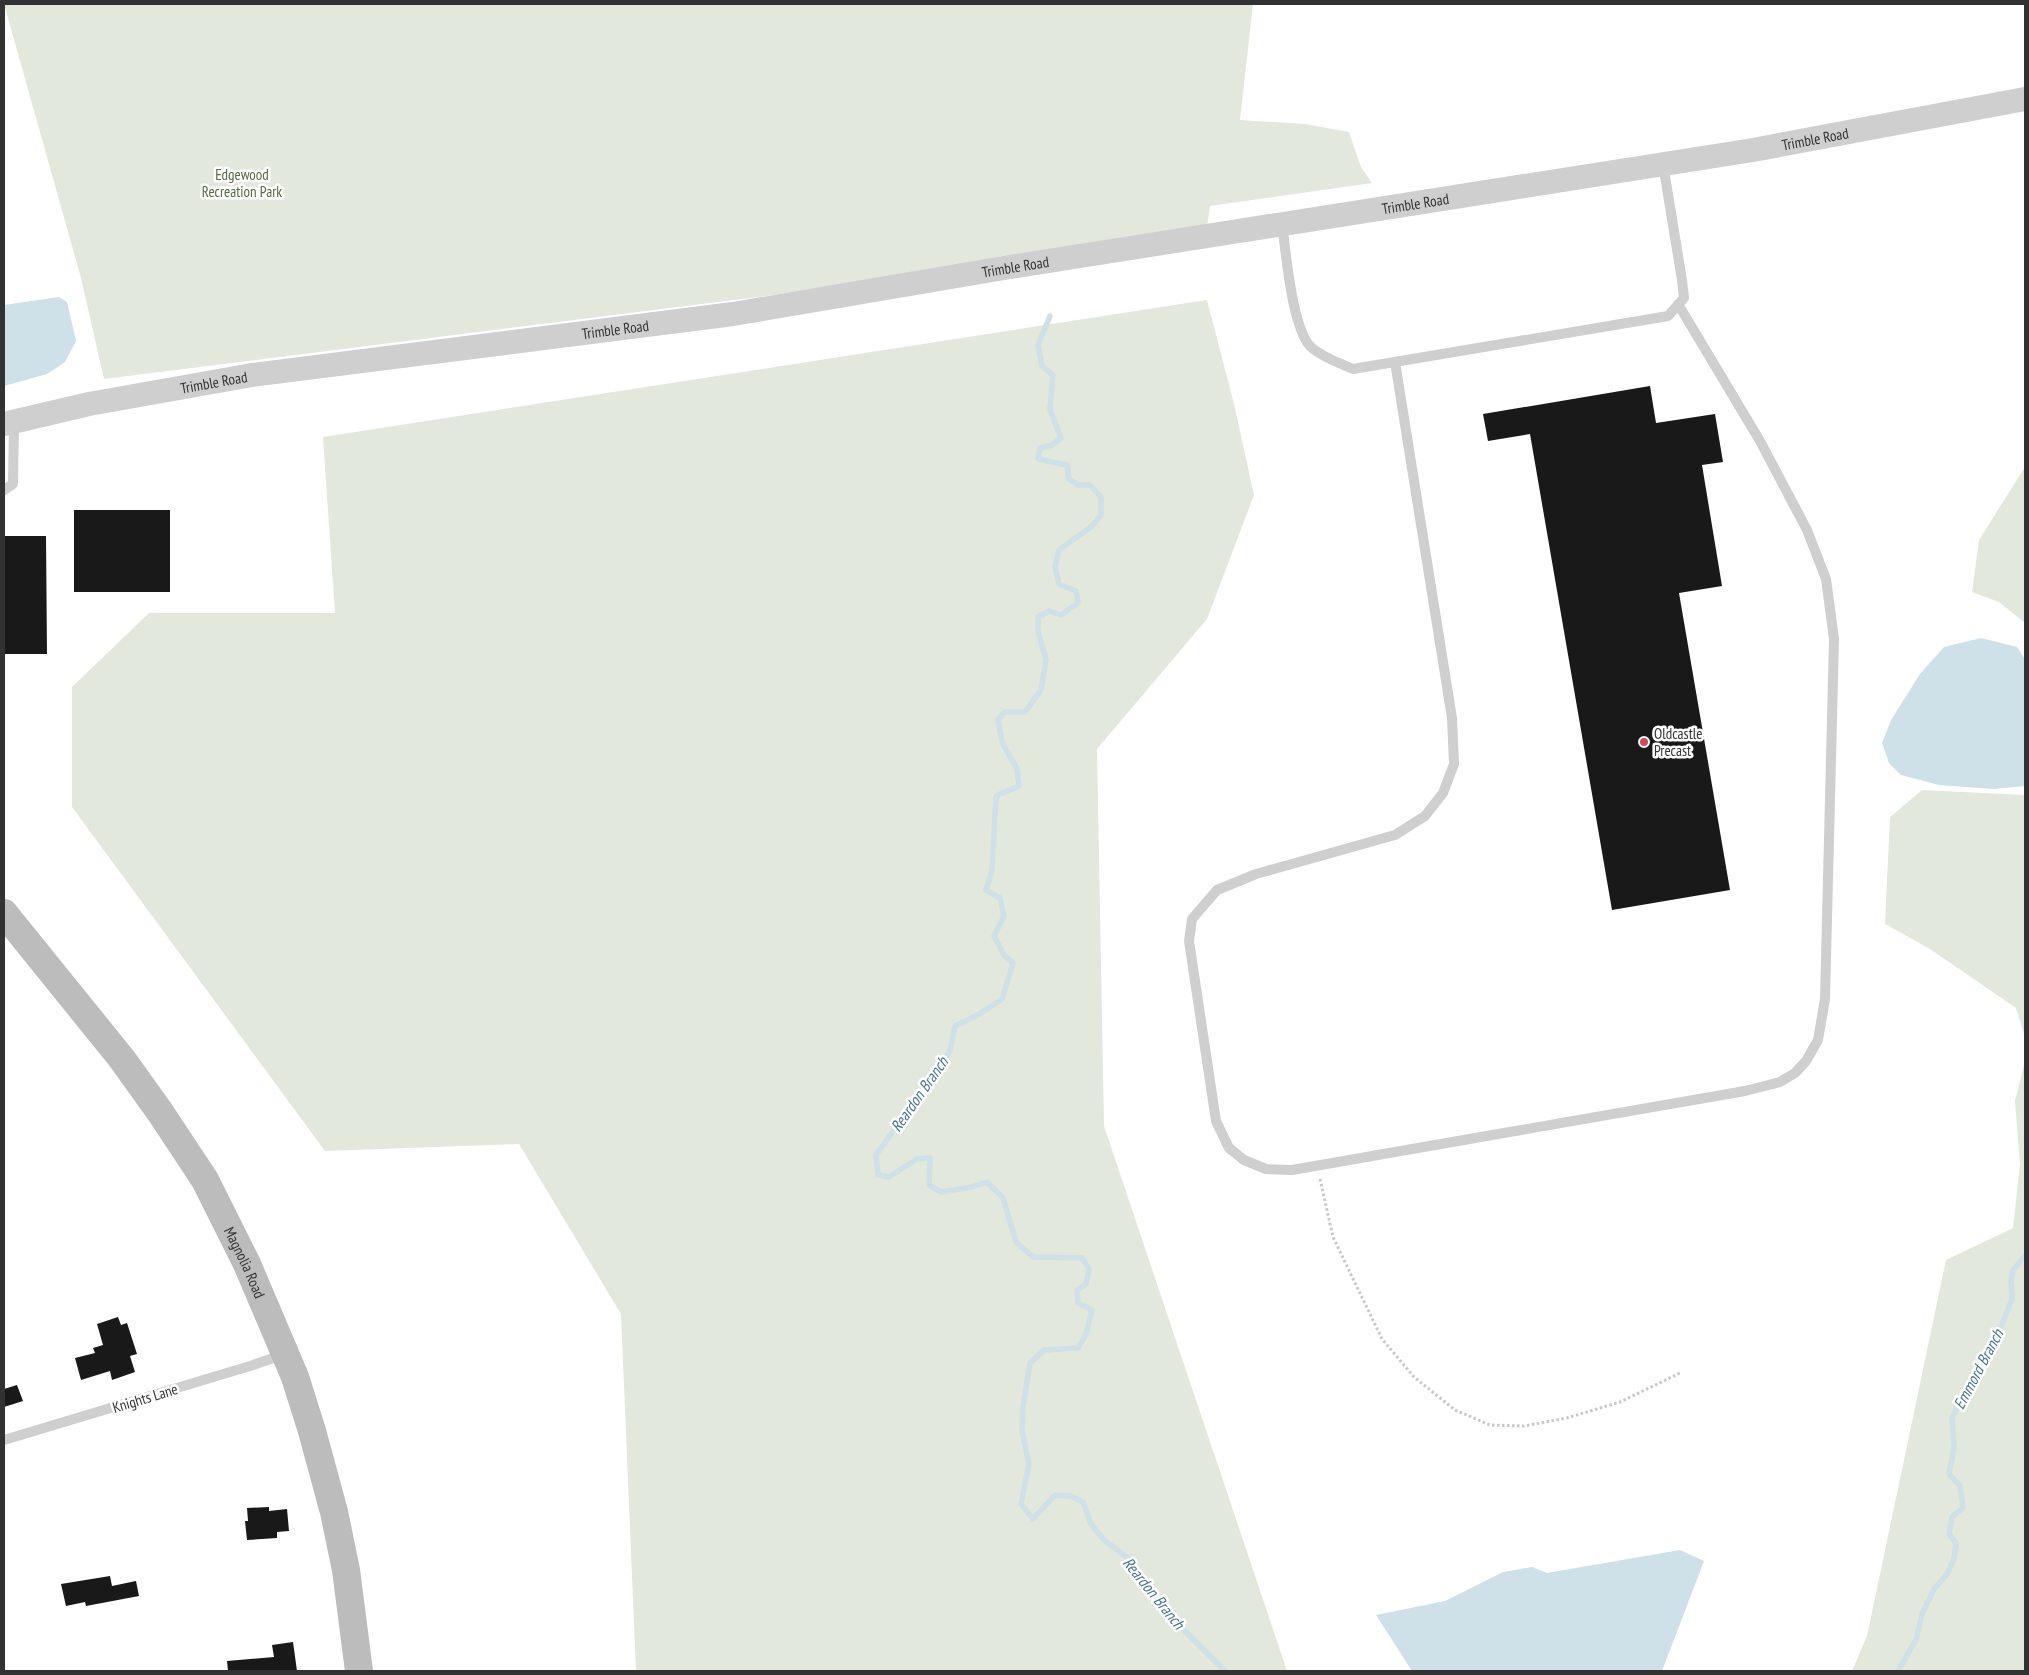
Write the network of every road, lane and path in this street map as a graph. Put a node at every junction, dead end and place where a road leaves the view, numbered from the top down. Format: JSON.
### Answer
{"nodes":[{"id":1,"x":2025,"y":99,"type":"edge"},
{"id":2,"x":1663,"y":164,"type":"junction"},
{"id":3,"x":1282,"y":224,"type":"junction"},
{"id":4,"x":1678,"y":304,"type":"junction"},
{"id":5,"x":1395,"y":362,"type":"junction"},
{"id":6,"x":9,"y":423,"type":"edge"},
{"id":7,"x":4,"y":490,"type":"edge"},
{"id":8,"x":4,"y":913,"type":"edge"},
{"id":9,"x":1317,"y":1166,"type":"junction"},
{"id":10,"x":286,"y":1353,"type":"junction"},
{"id":11,"x":1680,"y":1373,"type":"dead end"},
{"id":12,"x":4,"y":1440,"type":"edge"},
{"id":13,"x":358,"y":1671,"type":"edge"}],
"edges":[{"from":1,"to":2,"type":"street","name":"Trimble Road"},
{"from":2,"to":3,"type":"street","name":"Trimble Road"},
{"from":2,"to":4,"type":"lane"},
{"from":3,"to":5,"type":"lane"},
{"from":3,"to":6,"type":"street","name":"Trimble Road"},
{"from":4,"to":5,"type":"lane"},
{"from":4,"to":9,"type":"lane"},
{"from":5,"to":9,"type":"lane"},
{"from":6,"to":7,"type":"lane"},
{"from":8,"to":10,"type":"main road","name":"Magnolia Road"},
{"from":9,"to":11,"type":"path"},
{"from":10,"to":12,"type":"lane","name":"Knights Lane"},
{"from":10,"to":13,"type":"main road","name":"Magnolia Road"}]}
